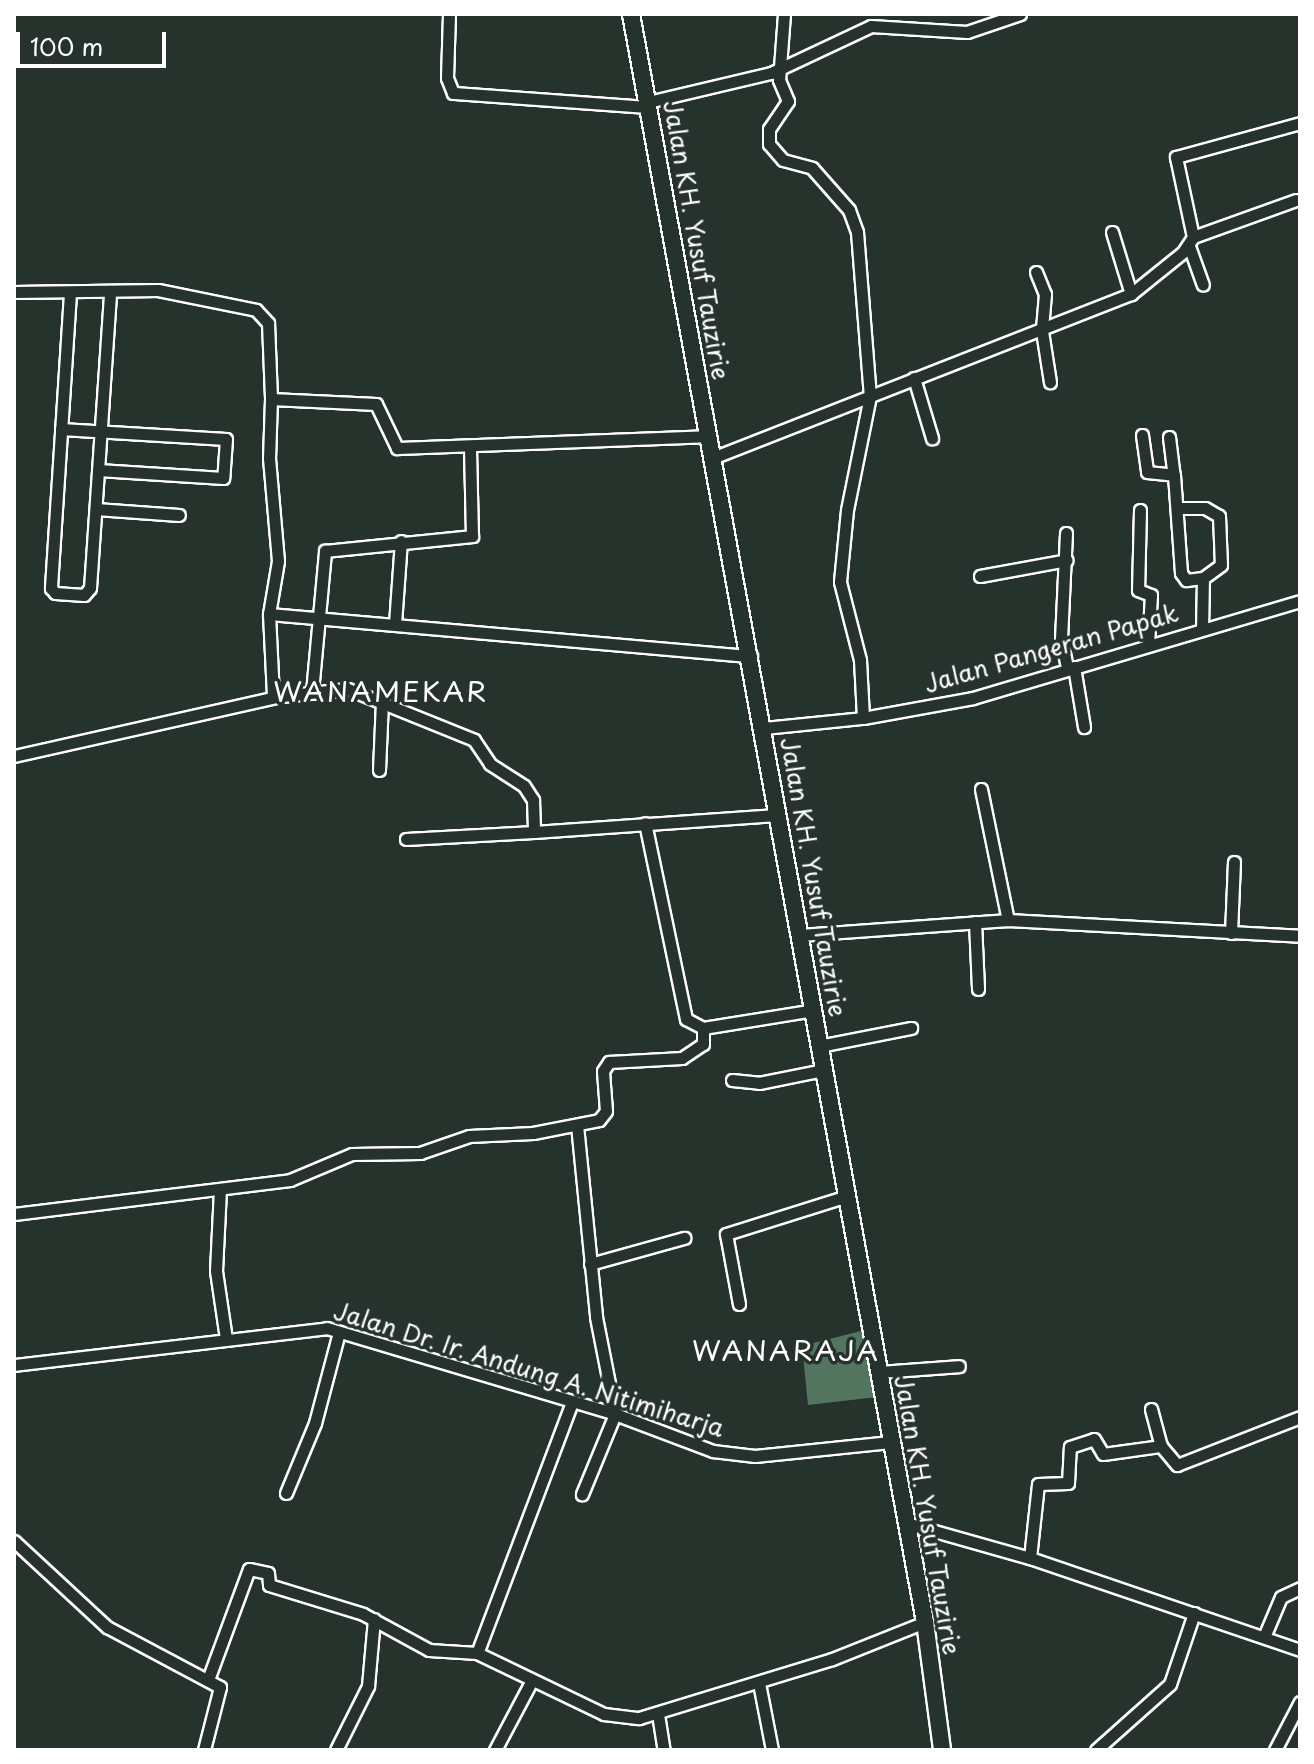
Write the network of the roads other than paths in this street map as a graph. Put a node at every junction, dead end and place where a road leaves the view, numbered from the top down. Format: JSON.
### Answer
{"nodes":[{"id":1,"x":449,"y":14,"type":"edge"},
{"id":2,"x":631,"y":14,"type":"edge"},
{"id":3,"x":784,"y":14,"type":"edge"},
{"id":4,"x":1020,"y":14,"type":"edge"},
{"id":5,"x":779,"y":70,"type":"junction"},
{"id":6,"x":648,"y":105,"type":"junction"},
{"id":7,"x":1300,"y":123,"type":"edge"},
{"id":8,"x":1296,"y":200,"type":"dead end"},
{"id":9,"x":1112,"y":232,"type":"dead end"},
{"id":10,"x":1191,"y":242,"type":"junction"},
{"id":11,"x":1036,"y":272,"type":"dead end"},
{"id":12,"x":1203,"y":285,"type":"dead end"},
{"id":13,"x":14,"y":292,"type":"edge"},
{"id":14,"x":110,"y":292,"type":"junction"},
{"id":15,"x":70,"y":293,"type":"junction"},
{"id":16,"x":1131,"y":294,"type":"junction"},
{"id":17,"x":1042,"y":331,"type":"junction"},
{"id":18,"x":914,"y":378,"type":"junction"},
{"id":19,"x":1050,"y":382,"type":"dead end"},
{"id":20,"x":870,"y":396,"type":"junction"},
{"id":21,"x":271,"y":399,"type":"junction"},
{"id":22,"x":61,"y":429,"type":"junction"},
{"id":23,"x":101,"y":431,"type":"junction"},
{"id":24,"x":1142,"y":435,"type":"dead end"},
{"id":25,"x":707,"y":436,"type":"junction"},
{"id":26,"x":1169,"y":437,"type":"dead end"},
{"id":27,"x":932,"y":438,"type":"dead end"},
{"id":28,"x":470,"y":446,"type":"junction"},
{"id":29,"x":712,"y":458,"type":"junction"},
{"id":30,"x":98,"y":470,"type":"junction"},
{"id":31,"x":1174,"y":475,"type":"junction"},
{"id":32,"x":1180,"y":508,"type":"junction"},
{"id":33,"x":96,"y":509,"type":"junction"},
{"id":34,"x":1140,"y":510,"type":"dead end"},
{"id":35,"x":179,"y":515,"type":"dead end"},
{"id":36,"x":1066,"y":533,"type":"dead end"},
{"id":37,"x":401,"y":541,"type":"junction"},
{"id":38,"x":1067,"y":560,"type":"junction"},
{"id":39,"x":980,"y":576,"type":"dead end"},
{"id":40,"x":1203,"y":578,"type":"junction"},
{"id":41,"x":1300,"y":601,"type":"edge"},
{"id":42,"x":269,"y":614,"type":"junction"},
{"id":43,"x":317,"y":618,"type":"junction"},
{"id":44,"x":395,"y":624,"type":"junction"},
{"id":45,"x":1202,"y":629,"type":"junction"},
{"id":46,"x":1148,"y":644,"type":"junction"},
{"id":47,"x":751,"y":656,"type":"junction"},
{"id":48,"x":1071,"y":667,"type":"junction"},
{"id":49,"x":312,"y":692,"type":"junction"},
{"id":50,"x":273,"y":697,"type":"junction"},
{"id":51,"x":382,"y":701,"type":"junction"},
{"id":52,"x":863,"y":718,"type":"junction"},
{"id":53,"x":1084,"y":727,"type":"dead end"},
{"id":54,"x":764,"y":728,"type":"junction"},
{"id":55,"x":14,"y":756,"type":"edge"},
{"id":56,"x":379,"y":770,"type":"dead end"},
{"id":57,"x":981,"y":789,"type":"dead end"},
{"id":58,"x":776,"y":815,"type":"junction"},
{"id":59,"x":645,"y":823,"type":"junction"},
{"id":60,"x":534,"y":832,"type":"junction"},
{"id":61,"x":406,"y":839,"type":"dead end"},
{"id":62,"x":1234,"y":862,"type":"dead end"},
{"id":63,"x":1008,"y":920,"type":"junction"},
{"id":64,"x":975,"y":922,"type":"junction"},
{"id":65,"x":1231,"y":933,"type":"junction"},
{"id":66,"x":800,"y":935,"type":"junction"},
{"id":67,"x":1300,"y":936,"type":"edge"},
{"id":68,"x":978,"y":989,"type":"dead end"},
{"id":69,"x":814,"y":1010,"type":"junction"},
{"id":70,"x":703,"y":1028,"type":"junction"},
{"id":71,"x":911,"y":1028,"type":"dead end"},
{"id":72,"x":819,"y":1046,"type":"junction"},
{"id":73,"x":823,"y":1070,"type":"junction"},
{"id":74,"x":732,"y":1080,"type":"dead end"},
{"id":75,"x":577,"y":1125,"type":"junction"},
{"id":76,"x":220,"y":1189,"type":"junction"},
{"id":77,"x":844,"y":1197,"type":"junction"},
{"id":78,"x":14,"y":1214,"type":"edge"},
{"id":79,"x":684,"y":1238,"type":"dead end"},
{"id":80,"x":590,"y":1264,"type":"junction"},
{"id":81,"x":739,"y":1304,"type":"dead end"},
{"id":82,"x":339,"y":1332,"type":"junction"},
{"id":83,"x":226,"y":1339,"type":"junction"},
{"id":84,"x":14,"y":1365,"type":"edge"},
{"id":85,"x":959,"y":1366,"type":"dead end"},
{"id":86,"x":878,"y":1372,"type":"junction"},
{"id":87,"x":572,"y":1402,"type":"junction"},
{"id":88,"x":1151,"y":1409,"type":"dead end"},
{"id":89,"x":615,"y":1414,"type":"junction"},
{"id":90,"x":1300,"y":1417,"type":"edge"},
{"id":91,"x":890,"y":1442,"type":"junction"},
{"id":92,"x":1161,"y":1446,"type":"junction"},
{"id":93,"x":286,"y":1493,"type":"dead end"},
{"id":94,"x":582,"y":1494,"type":"dead end"},
{"id":95,"x":906,"y":1523,"type":"junction"},
{"id":96,"x":14,"y":1541,"type":"edge"},
{"id":97,"x":1030,"y":1558,"type":"junction"},
{"id":98,"x":1300,"y":1588,"type":"edge"},
{"id":99,"x":1194,"y":1613,"type":"junction"},
{"id":100,"x":374,"y":1619,"type":"junction"},
{"id":101,"x":925,"y":1622,"type":"junction"},
{"id":102,"x":1264,"y":1637,"type":"junction"},
{"id":103,"x":1300,"y":1650,"type":"edge"},
{"id":104,"x":477,"y":1653,"type":"junction"},
{"id":105,"x":209,"y":1677,"type":"junction"},
{"id":106,"x":532,"y":1680,"type":"junction"},
{"id":107,"x":759,"y":1683,"type":"junction"},
{"id":108,"x":1300,"y":1702,"type":"edge"},
{"id":109,"x":658,"y":1714,"type":"junction"},
{"id":110,"x":1278,"y":1749,"type":"edge"},
{"id":111,"x":204,"y":1750,"type":"edge"},
{"id":112,"x":336,"y":1750,"type":"edge"},
{"id":113,"x":495,"y":1750,"type":"edge"},
{"id":114,"x":664,"y":1750,"type":"edge"},
{"id":115,"x":772,"y":1750,"type":"edge"},
{"id":116,"x":942,"y":1750,"type":"edge"},
{"id":117,"x":1096,"y":1750,"type":"edge"}],
"edges":[{"from":1,"to":6,"type":"street"},
{"from":2,"to":6,"type":"main road","name":"Jalan KH. Yusuf Tauzirie"},
{"from":3,"to":5,"type":"street"},
{"from":4,"to":5,"type":"street"},
{"from":5,"to":6,"type":"street"},
{"from":5,"to":20,"type":"street"},
{"from":6,"to":25,"type":"main road","name":"Jalan KH. Yusuf Tauzirie"},
{"from":7,"to":10,"type":"street"},
{"from":8,"to":10,"type":"street"},
{"from":9,"to":16,"type":"street"},
{"from":10,"to":12,"type":"street"},
{"from":10,"to":16,"type":"street"},
{"from":11,"to":17,"type":"street"},
{"from":13,"to":15,"type":"street"},
{"from":14,"to":15,"type":"street"},
{"from":14,"to":21,"type":"street"},
{"from":14,"to":23,"type":"street"},
{"from":15,"to":22,"type":"street"},
{"from":16,"to":17,"type":"street"},
{"from":17,"to":18,"type":"street"},
{"from":17,"to":19,"type":"street"},
{"from":18,"to":20,"type":"street"},
{"from":18,"to":27,"type":"street"},
{"from":20,"to":29,"type":"street"},
{"from":20,"to":52,"type":"street"},
{"from":21,"to":28,"type":"street"},
{"from":21,"to":42,"type":"street"},
{"from":22,"to":23,"type":"street"},
{"from":22,"to":33,"type":"street"},
{"from":23,"to":30,"type":"street"},
{"from":23,"to":30,"type":"street"},
{"from":24,"to":31,"type":"street"},
{"from":25,"to":28,"type":"street"},
{"from":25,"to":29,"type":"main road","name":"Jalan KH. Yusuf Tauzirie"},
{"from":26,"to":31,"type":"street"},
{"from":28,"to":37,"type":"street"},
{"from":29,"to":47,"type":"main road","name":"Jalan KH. Yusuf Tauzirie"},
{"from":30,"to":33,"type":"street"},
{"from":31,"to":32,"type":"street"},
{"from":32,"to":40,"type":"street"},
{"from":32,"to":40,"type":"street"},
{"from":33,"to":35,"type":"street"},
{"from":34,"to":46,"type":"street"},
{"from":36,"to":38,"type":"street"},
{"from":37,"to":43,"type":"street"},
{"from":37,"to":44,"type":"street"},
{"from":38,"to":39,"type":"street"},
{"from":38,"to":48,"type":"street"},
{"from":40,"to":45,"type":"street"},
{"from":41,"to":45,"type":"street","name":"Jalan Pangeran Papak"},
{"from":42,"to":43,"type":"street"},
{"from":42,"to":50,"type":"street"},
{"from":43,"to":44,"type":"street"},
{"from":43,"to":49,"type":"street"},
{"from":44,"to":47,"type":"street"},
{"from":45,"to":46,"type":"street","name":"Jalan Pangeran Papak"},
{"from":46,"to":48,"type":"street","name":"Jalan Pangeran Papak"},
{"from":47,"to":54,"type":"main road","name":"Jalan KH. Yusuf Tauzirie"},
{"from":48,"to":52,"type":"street","name":"Jalan Pangeran Papak"},
{"from":48,"to":53,"type":"street"},
{"from":49,"to":50,"type":"street"},
{"from":49,"to":51,"type":"street"},
{"from":50,"to":55,"type":"street"},
{"from":51,"to":56,"type":"street"},
{"from":51,"to":60,"type":"street"},
{"from":52,"to":54,"type":"street","name":"Jalan Pangeran Papak"},
{"from":54,"to":58,"type":"main road","name":"Jalan KH. Yusuf Tauzirie"},
{"from":57,"to":63,"type":"street"},
{"from":58,"to":59,"type":"street"},
{"from":58,"to":66,"type":"main road","name":"Jalan KH. Yusuf Tauzirie"},
{"from":59,"to":60,"type":"street"},
{"from":59,"to":70,"type":"street"},
{"from":60,"to":61,"type":"street"},
{"from":62,"to":65,"type":"street"},
{"from":63,"to":64,"type":"street"},
{"from":63,"to":65,"type":"street"},
{"from":64,"to":66,"type":"street"},
{"from":64,"to":68,"type":"street"},
{"from":65,"to":67,"type":"street"},
{"from":66,"to":69,"type":"main road","name":"Jalan KH. Yusuf Tauzirie"},
{"from":69,"to":70,"type":"street"},
{"from":69,"to":72,"type":"main road","name":"Jalan KH. Yusuf Tauzirie"},
{"from":70,"to":75,"type":"street"},
{"from":71,"to":72,"type":"street"},
{"from":72,"to":73,"type":"main road","name":"Jalan KH. Yusuf Tauzirie"},
{"from":73,"to":74,"type":"street"},
{"from":73,"to":77,"type":"main road","name":"Jalan KH. Yusuf Tauzirie"},
{"from":75,"to":76,"type":"street"},
{"from":75,"to":80,"type":"street"},
{"from":76,"to":78,"type":"street"},
{"from":76,"to":83,"type":"street"},
{"from":77,"to":81,"type":"street"},
{"from":77,"to":86,"type":"main road","name":"Jalan KH. Yusuf Tauzirie"},
{"from":79,"to":80,"type":"street"},
{"from":80,"to":89,"type":"street"},
{"from":82,"to":83,"type":"street","name":"Jalan Dr. Ir. Andung A. Nitimiharja"},
{"from":82,"to":87,"type":"street","name":"Jalan Dr. Ir. Andung A. Nitimiharja"},
{"from":82,"to":93,"type":"street"},
{"from":83,"to":84,"type":"street","name":"Jalan Dr. Ir. Andung A. Nitimiharja"},
{"from":85,"to":86,"type":"street"},
{"from":86,"to":91,"type":"main road","name":"Jalan KH. Yusuf Tauzirie"},
{"from":87,"to":89,"type":"street","name":"Jalan Dr. Ir. Andung A. Nitimiharja"},
{"from":87,"to":104,"type":"street"},
{"from":88,"to":92,"type":"street"},
{"from":89,"to":91,"type":"street","name":"Jalan Dr. Ir. Andung A. Nitimiharja"},
{"from":89,"to":94,"type":"street"},
{"from":90,"to":92,"type":"street"},
{"from":91,"to":95,"type":"main road","name":"Jalan KH. Yusuf Tauzirie"},
{"from":92,"to":97,"type":"street"},
{"from":95,"to":97,"type":"street"},
{"from":95,"to":101,"type":"main road","name":"Jalan KH. Yusuf Tauzirie"},
{"from":96,"to":105,"type":"street"},
{"from":97,"to":99,"type":"street"},
{"from":98,"to":102,"type":"street"},
{"from":99,"to":102,"type":"street"},
{"from":99,"to":117,"type":"street"},
{"from":100,"to":104,"type":"street"},
{"from":100,"to":105,"type":"street"},
{"from":100,"to":112,"type":"street"},
{"from":101,"to":107,"type":"street"},
{"from":101,"to":116,"type":"main road","name":"Jalan KH. Yusuf Tauzirie"},
{"from":102,"to":103,"type":"street"},
{"from":104,"to":106,"type":"street"},
{"from":105,"to":111,"type":"street"},
{"from":106,"to":109,"type":"street"},
{"from":106,"to":113,"type":"street"},
{"from":107,"to":109,"type":"street"},
{"from":107,"to":115,"type":"street"},
{"from":108,"to":110,"type":"street"},
{"from":109,"to":114,"type":"street"}]}
